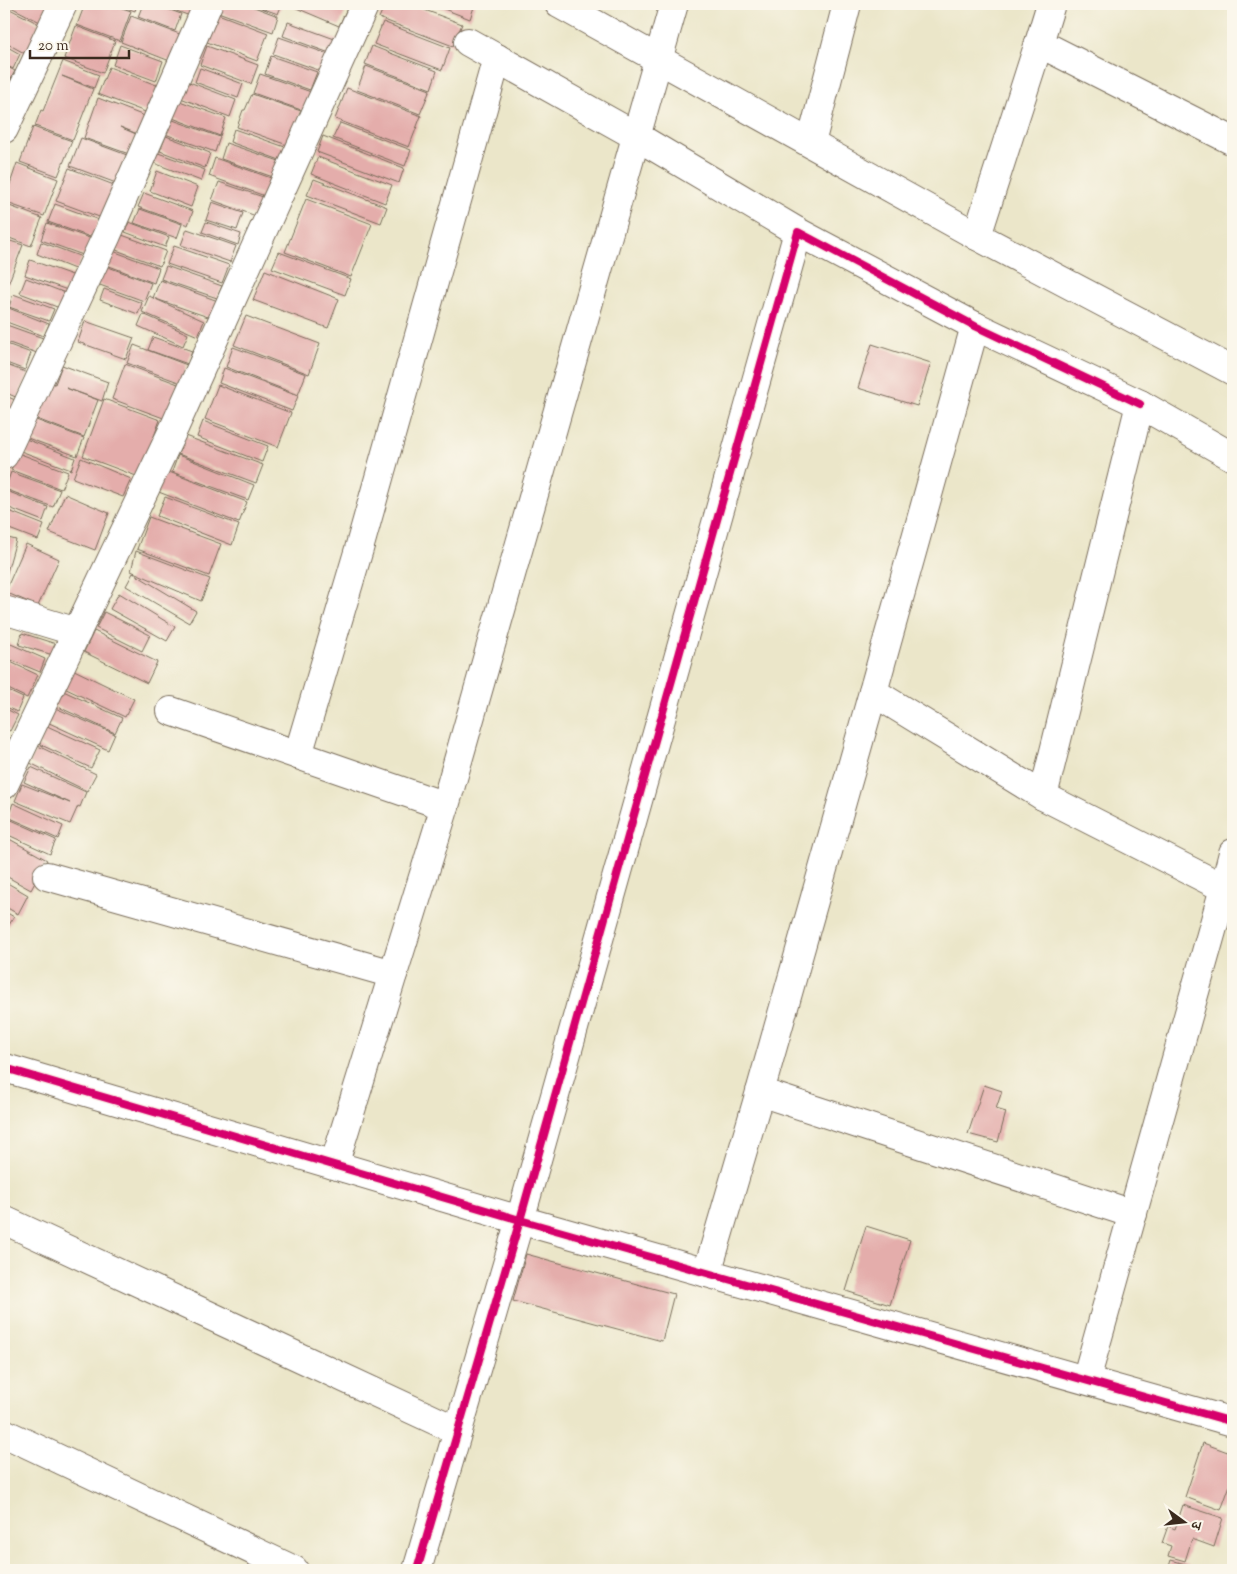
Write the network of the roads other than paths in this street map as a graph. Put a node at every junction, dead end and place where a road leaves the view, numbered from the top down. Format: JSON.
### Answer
{"nodes":[{"id":1,"x":64,"y":4,"type":"edge"},
{"id":2,"x":208,"y":4,"type":"edge"},
{"id":3,"x":365,"y":4,"type":"edge"},
{"id":4,"x":559,"y":4,"type":"edge"},
{"id":5,"x":674,"y":4,"type":"edge"},
{"id":6,"x":847,"y":4,"type":"edge"},
{"id":7,"x":1051,"y":4,"type":"edge"},
{"id":8,"x":468,"y":42,"type":"dead end"},
{"id":9,"x":1039,"y":43,"type":"junction"},
{"id":10,"x":497,"y":58,"type":"junction"},
{"id":11,"x":659,"y":58,"type":"junction"},
{"id":12,"x":4,"y":129,"type":"edge"},
{"id":13,"x":636,"y":136,"type":"junction"},
{"id":14,"x":1233,"y":140,"type":"edge"},
{"id":15,"x":810,"y":143,"type":"junction"},
{"id":16,"x":798,"y":232,"type":"junction"},
{"id":17,"x":977,"y":236,"type":"junction"},
{"id":18,"x":975,"y":326,"type":"junction"},
{"id":19,"x":1233,"y":372,"type":"edge"},
{"id":20,"x":1140,"y":404,"type":"junction"},
{"id":21,"x":4,"y":455,"type":"edge"},
{"id":22,"x":1233,"y":457,"type":"edge"},
{"id":23,"x":4,"y":610,"type":"edge"},
{"id":24,"x":77,"y":632,"type":"junction"},
{"id":25,"x":873,"y":692,"type":"junction"},
{"id":26,"x":171,"y":711,"type":"dead end"},
{"id":27,"x":298,"y":755,"type":"junction"},
{"id":28,"x":4,"y":785,"type":"edge"},
{"id":29,"x":1043,"y":796,"type":"junction"},
{"id":30,"x":445,"y":806,"type":"junction"},
{"id":31,"x":1233,"y":853,"type":"edge"},
{"id":32,"x":47,"y":876,"type":"dead end"},
{"id":33,"x":1229,"y":890,"type":"edge"},
{"id":34,"x":393,"y":974,"type":"junction"},
{"id":35,"x":5,"y":1068,"type":"dead end"},
{"id":36,"x":760,"y":1092,"type":"junction"},
{"id":37,"x":334,"y":1165,"type":"junction"},
{"id":38,"x":1133,"y":1214,"type":"junction"},
{"id":39,"x":4,"y":1220,"type":"edge"},
{"id":40,"x":520,"y":1220,"type":"junction"},
{"id":41,"x":707,"y":1273,"type":"junction"},
{"id":42,"x":1086,"y":1380,"type":"junction"},
{"id":43,"x":1233,"y":1422,"type":"edge"},
{"id":44,"x":458,"y":1432,"type":"junction"},
{"id":45,"x":4,"y":1433,"type":"edge"},
{"id":46,"x":294,"y":1570,"type":"edge"},
{"id":47,"x":417,"y":1570,"type":"edge"}],
"edges":[{"from":1,"to":12,"type":"street"},
{"from":2,"to":21,"type":"street"},
{"from":3,"to":24,"type":"street"},
{"from":4,"to":11,"type":"street"},
{"from":5,"to":11,"type":"street"},
{"from":6,"to":15,"type":"street"},
{"from":7,"to":9,"type":"street"},
{"from":8,"to":10,"type":"street"},
{"from":9,"to":14,"type":"street"},
{"from":9,"to":17,"type":"street"},
{"from":10,"to":13,"type":"street"},
{"from":10,"to":27,"type":"street"},
{"from":11,"to":13,"type":"street"},
{"from":11,"to":15,"type":"street"},
{"from":13,"to":16,"type":"street"},
{"from":13,"to":30,"type":"street"},
{"from":15,"to":17,"type":"street"},
{"from":16,"to":18,"type":"street"},
{"from":16,"to":40,"type":"street"},
{"from":17,"to":19,"type":"street"},
{"from":18,"to":20,"type":"street"},
{"from":18,"to":25,"type":"street"},
{"from":20,"to":22,"type":"street"},
{"from":20,"to":29,"type":"street"},
{"from":23,"to":24,"type":"street"},
{"from":24,"to":28,"type":"street"},
{"from":25,"to":29,"type":"street"},
{"from":25,"to":36,"type":"street"},
{"from":26,"to":27,"type":"street"},
{"from":27,"to":30,"type":"street"},
{"from":29,"to":33,"type":"street"},
{"from":30,"to":34,"type":"street"},
{"from":31,"to":33,"type":"street"},
{"from":32,"to":34,"type":"street"},
{"from":33,"to":38,"type":"street"},
{"from":34,"to":37,"type":"street"},
{"from":35,"to":37,"type":"street"},
{"from":36,"to":38,"type":"street"},
{"from":36,"to":41,"type":"street"},
{"from":37,"to":40,"type":"street"},
{"from":38,"to":42,"type":"street"},
{"from":39,"to":44,"type":"street"},
{"from":40,"to":41,"type":"street"},
{"from":40,"to":44,"type":"street"},
{"from":41,"to":42,"type":"street"},
{"from":42,"to":43,"type":"street"},
{"from":44,"to":47,"type":"street"},
{"from":45,"to":46,"type":"street"}]}
